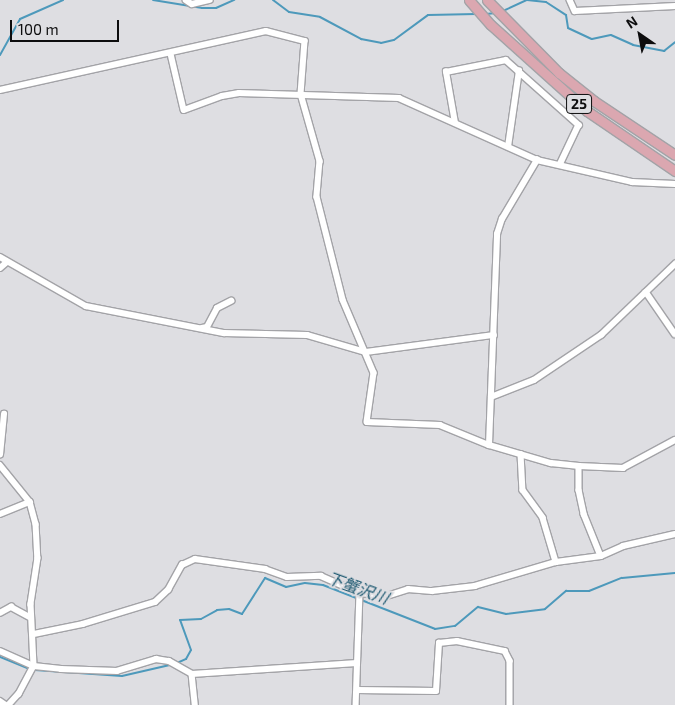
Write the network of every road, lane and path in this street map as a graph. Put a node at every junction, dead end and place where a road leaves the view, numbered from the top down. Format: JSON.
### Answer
{"nodes":[{"id":1,"x":186,"y":0,"type":"edge"},
{"id":2,"x":212,"y":0,"type":"edge"},
{"id":3,"x":469,"y":0,"type":"edge"},
{"id":4,"x":487,"y":0,"type":"edge"},
{"id":5,"x":570,"y":0,"type":"edge"},
{"id":6,"x":675,"y":6,"type":"edge"},
{"id":7,"x":171,"y":54,"type":"junction"},
{"id":8,"x":519,"y":71,"type":"junction"},
{"id":9,"x":0,"y":90,"type":"edge"},
{"id":10,"x":301,"y":94,"type":"junction"},
{"id":11,"x":455,"y":123,"type":"junction"},
{"id":12,"x":508,"y":147,"type":"junction"},
{"id":13,"x":675,"y":155,"type":"edge"},
{"id":14,"x":537,"y":160,"type":"junction"},
{"id":15,"x":560,"y":165,"type":"junction"},
{"id":16,"x":675,"y":172,"type":"edge"},
{"id":17,"x":675,"y":184,"type":"edge"},
{"id":18,"x":0,"y":257,"type":"edge"},
{"id":19,"x":7,"y":262,"type":"junction"},
{"id":20,"x":675,"y":264,"type":"edge"},
{"id":21,"x":0,"y":268,"type":"edge"},
{"id":22,"x":646,"y":292,"type":"junction"},
{"id":23,"x":232,"y":301,"type":"dead end"},
{"id":24,"x":201,"y":328,"type":"junction"},
{"id":25,"x":675,"y":334,"type":"edge"},
{"id":26,"x":494,"y":335,"type":"junction"},
{"id":27,"x":366,"y":352,"type":"junction"},
{"id":28,"x":491,"y":397,"type":"junction"},
{"id":29,"x":4,"y":414,"type":"dead end"},
{"id":30,"x":675,"y":440,"type":"edge"},
{"id":31,"x":489,"y":445,"type":"junction"},
{"id":32,"x":521,"y":454,"type":"junction"},
{"id":33,"x":0,"y":455,"type":"edge"},
{"id":34,"x":0,"y":465,"type":"edge"},
{"id":35,"x":579,"y":466,"type":"junction"},
{"id":36,"x":30,"y":502,"type":"junction"},
{"id":37,"x":0,"y":514,"type":"edge"},
{"id":38,"x":675,"y":534,"type":"edge"},
{"id":39,"x":601,"y":556,"type":"junction"},
{"id":40,"x":556,"y":562,"type":"junction"},
{"id":41,"x":360,"y":593,"type":"junction"},
{"id":42,"x":2,"y":610,"type":"edge"},
{"id":43,"x":30,"y":617,"type":"junction"},
{"id":44,"x":34,"y":634,"type":"junction"},
{"id":45,"x":0,"y":651,"type":"edge"},
{"id":46,"x":357,"y":663,"type":"junction"},
{"id":47,"x":34,"y":666,"type":"junction"},
{"id":48,"x":192,"y":674,"type":"junction"},
{"id":49,"x":356,"y":690,"type":"junction"},
{"id":50,"x":0,"y":701,"type":"edge"},
{"id":51,"x":8,"y":705,"type":"edge"},
{"id":52,"x":195,"y":705,"type":"edge"},
{"id":53,"x":356,"y":705,"type":"edge"},
{"id":54,"x":510,"y":705,"type":"edge"}],
"edges":[{"from":1,"to":2,"type":"street"},
{"from":3,"to":16,"type":"main road","number":"25"},
{"from":4,"to":13,"type":"main road","number":"25"},
{"from":5,"to":6,"type":"street"},
{"from":7,"to":9,"type":"street"},
{"from":7,"to":10,"type":"street"},
{"from":7,"to":10,"type":"street"},
{"from":8,"to":11,"type":"street"},
{"from":8,"to":12,"type":"street"},
{"from":8,"to":15,"type":"street"},
{"from":10,"to":11,"type":"street"},
{"from":10,"to":27,"type":"street"},
{"from":11,"to":12,"type":"street"},
{"from":12,"to":14,"type":"street"},
{"from":14,"to":15,"type":"street"},
{"from":14,"to":26,"type":"street"},
{"from":15,"to":17,"type":"street"},
{"from":18,"to":19,"type":"street"},
{"from":19,"to":21,"type":"street"},
{"from":19,"to":24,"type":"street"},
{"from":20,"to":22,"type":"street"},
{"from":22,"to":25,"type":"street"},
{"from":22,"to":28,"type":"street"},
{"from":23,"to":24,"type":"street"},
{"from":24,"to":27,"type":"street"},
{"from":26,"to":27,"type":"street"},
{"from":26,"to":28,"type":"street"},
{"from":27,"to":31,"type":"street"},
{"from":28,"to":31,"type":"street"},
{"from":29,"to":33,"type":"street"},
{"from":30,"to":35,"type":"street"},
{"from":31,"to":32,"type":"street"},
{"from":32,"to":35,"type":"street"},
{"from":32,"to":40,"type":"street"},
{"from":34,"to":36,"type":"street"},
{"from":35,"to":39,"type":"street"},
{"from":36,"to":37,"type":"street"},
{"from":36,"to":43,"type":"street"},
{"from":38,"to":39,"type":"street"},
{"from":39,"to":40,"type":"street"},
{"from":40,"to":41,"type":"street"},
{"from":41,"to":44,"type":"street"},
{"from":41,"to":46,"type":"street"},
{"from":42,"to":43,"type":"street"},
{"from":43,"to":44,"type":"street"},
{"from":44,"to":47,"type":"street"},
{"from":45,"to":47,"type":"street"},
{"from":46,"to":48,"type":"street"},
{"from":46,"to":49,"type":"street"},
{"from":47,"to":48,"type":"street"},
{"from":47,"to":51,"type":"street"},
{"from":48,"to":52,"type":"street"},
{"from":49,"to":53,"type":"street"},
{"from":49,"to":54,"type":"street"},
{"from":50,"to":51,"type":"street"}]}
